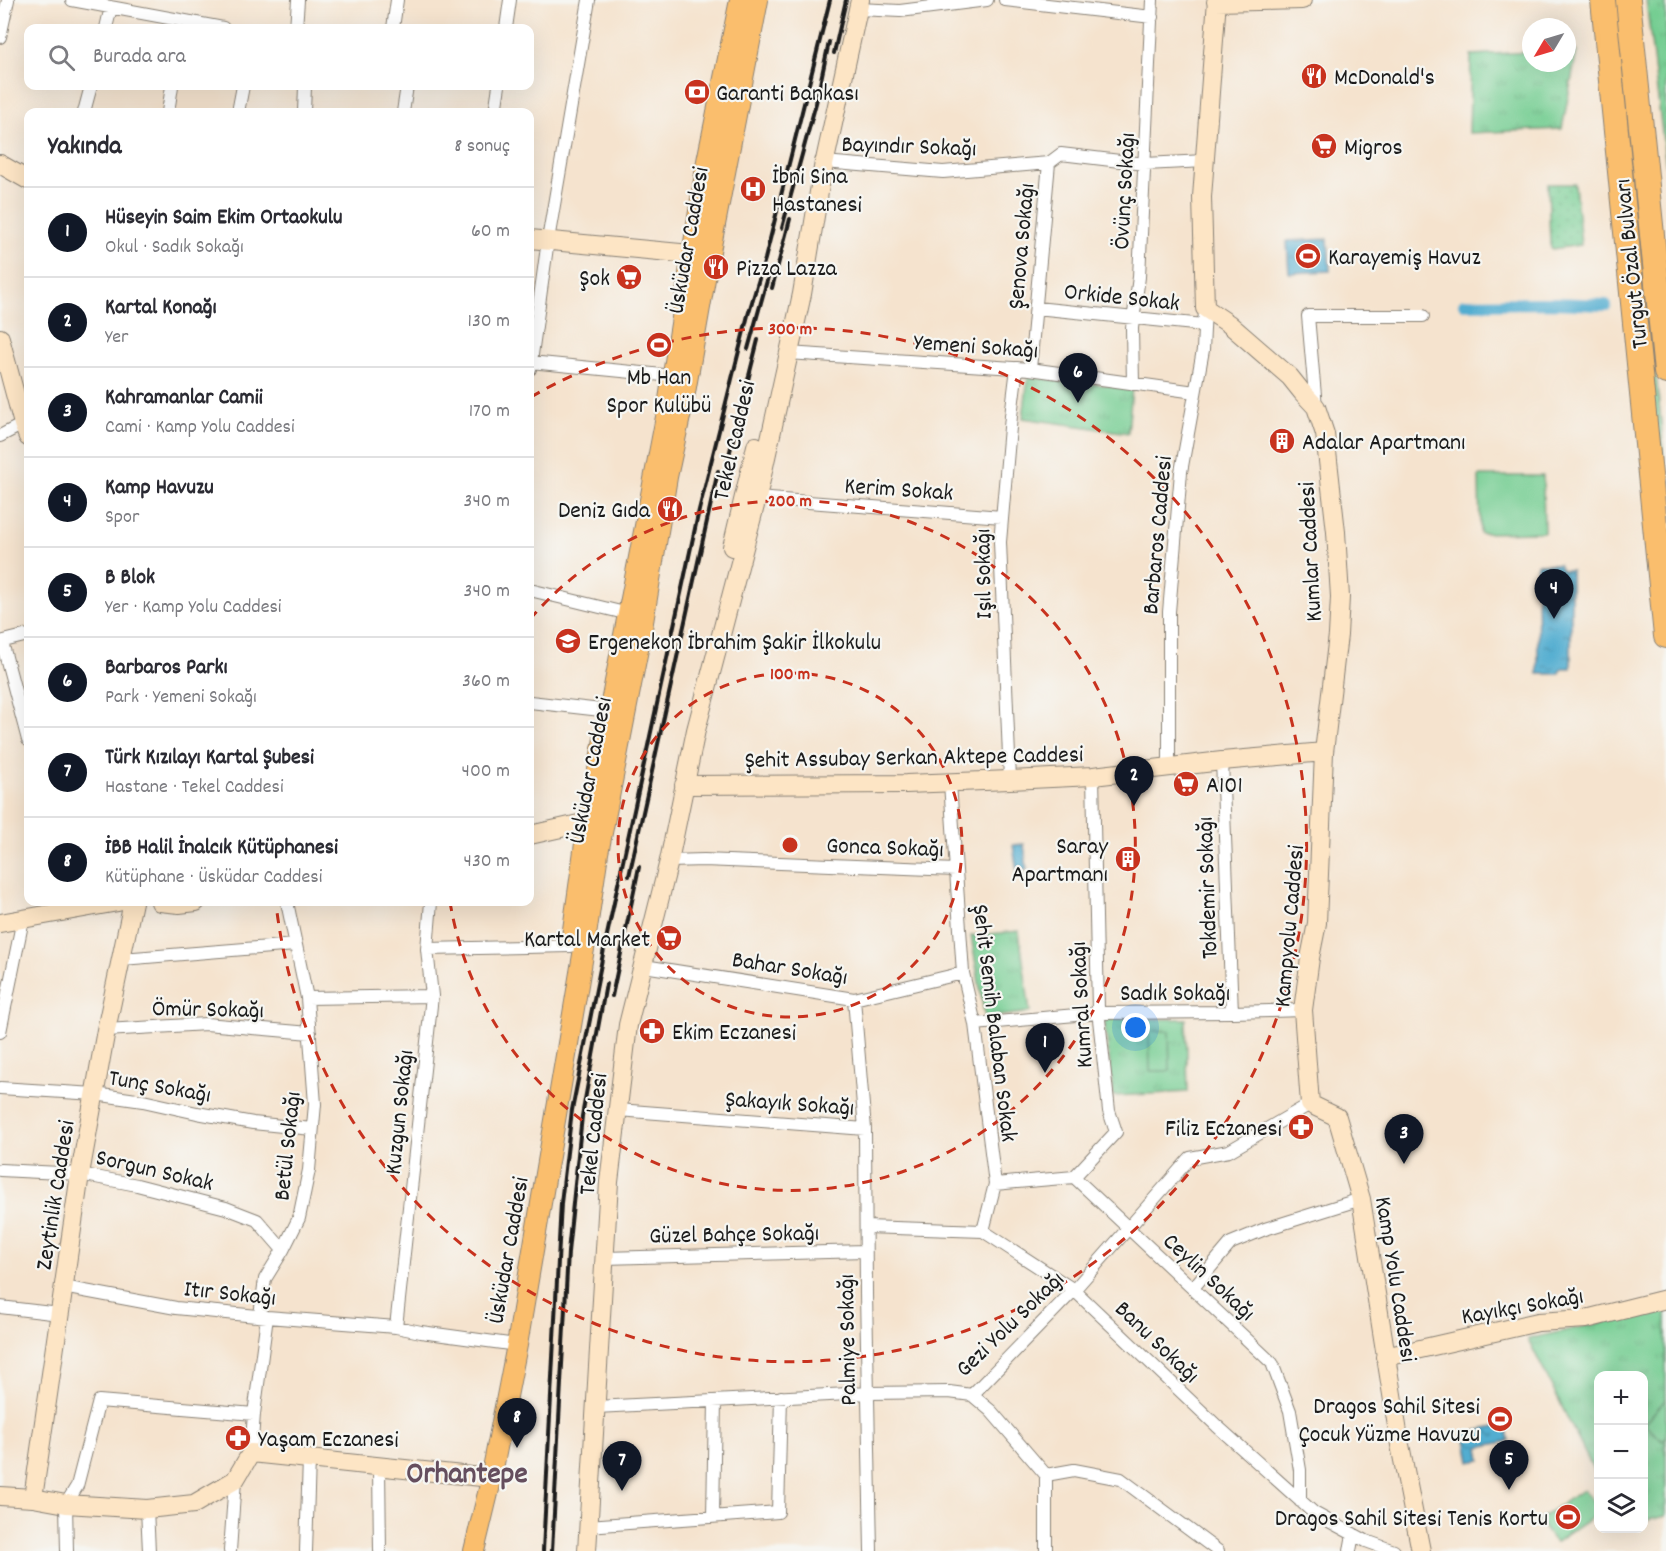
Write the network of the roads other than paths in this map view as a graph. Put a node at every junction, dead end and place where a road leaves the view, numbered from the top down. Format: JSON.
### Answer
{"nodes":[{"id":1,"x":8,"y":0,"type":"edge"},
{"id":2,"x":72,"y":0,"type":"edge"},
{"id":3,"x":298,"y":0,"type":"edge"},
{"id":4,"x":397,"y":0,"type":"edge"},
{"id":5,"x":510,"y":0,"type":"edge"},
{"id":6,"x":589,"y":0,"type":"edge"},
{"id":7,"x":987,"y":0,"type":"edge"},
{"id":8,"x":1005,"y":0,"type":"edge"},
{"id":9,"x":1152,"y":0,"type":"edge"},
{"id":10,"x":1302,"y":0,"type":"edge"},
{"id":11,"x":1628,"y":0,"type":"edge"},
{"id":12,"x":746,"y":1,"type":"edge"},
{"id":13,"x":1216,"y":1,"type":"edge"},
{"id":14,"x":1598,"y":3,"type":"edge"},
{"id":15,"x":859,"y":5,"type":"edge"},
{"id":16,"x":111,"y":8,"type":"junction"},
{"id":17,"x":1152,"y":17,"type":"junction"},
{"id":18,"x":107,"y":24,"type":"edge"},
{"id":19,"x":177,"y":24,"type":"edge"},
{"id":20,"x":296,"y":24,"type":"edge"},
{"id":21,"x":394,"y":24,"type":"edge"},
{"id":22,"x":507,"y":24,"type":"edge"},
{"id":23,"x":0,"y":38,"type":"edge"},
{"id":24,"x":90,"y":90,"type":"edge"},
{"id":25,"x":171,"y":90,"type":"edge"},
{"id":26,"x":242,"y":90,"type":"edge"},
{"id":27,"x":305,"y":90,"type":"edge"},
{"id":28,"x":406,"y":90,"type":"edge"},
{"id":29,"x":498,"y":90,"type":"edge"},
{"id":30,"x":85,"y":108,"type":"edge"},
{"id":31,"x":169,"y":108,"type":"edge"},
{"id":32,"x":239,"y":108,"type":"edge"},
{"id":33,"x":304,"y":108,"type":"edge"},
{"id":34,"x":404,"y":108,"type":"edge"},
{"id":35,"x":496,"y":108,"type":"edge"},
{"id":36,"x":1204,"y":161,"type":"junction"},
{"id":37,"x":824,"y":162,"type":"junction"},
{"id":38,"x":1049,"y":163,"type":"junction"},
{"id":39,"x":0,"y":164,"type":"edge"},
{"id":40,"x":1145,"y":164,"type":"junction"},
{"id":41,"x":24,"y":178,"type":"edge"},
{"id":42,"x":538,"y":239,"type":"edge"},
{"id":43,"x":700,"y":255,"type":"junction"},
{"id":44,"x":534,"y":302,"type":"edge"},
{"id":45,"x":1036,"y":308,"type":"junction"},
{"id":46,"x":1208,"y":316,"type":"junction"},
{"id":47,"x":1423,"y":316,"type":"dead end"},
{"id":48,"x":1134,"y":318,"type":"junction"},
{"id":49,"x":0,"y":338,"type":"edge"},
{"id":50,"x":788,"y":352,"type":"junction"},
{"id":51,"x":534,"y":364,"type":"edge"},
{"id":52,"x":1024,"y":368,"type":"junction"},
{"id":53,"x":1666,"y":372,"type":"edge"},
{"id":54,"x":673,"y":376,"type":"junction"},
{"id":55,"x":5,"y":383,"type":"edge"},
{"id":56,"x":1132,"y":384,"type":"junction"},
{"id":57,"x":1195,"y":392,"type":"junction"},
{"id":58,"x":1316,"y":407,"type":"junction"},
{"id":59,"x":24,"y":426,"type":"edge"},
{"id":60,"x":24,"y":430,"type":"edge"},
{"id":61,"x":0,"y":436,"type":"edge"},
{"id":62,"x":757,"y":498,"type":"junction"},
{"id":63,"x":1002,"y":518,"type":"junction"},
{"id":64,"x":534,"y":591,"type":"edge"},
{"id":65,"x":635,"y":616,"type":"junction"},
{"id":66,"x":24,"y":636,"type":"edge"},
{"id":67,"x":1666,"y":636,"type":"edge"},
{"id":68,"x":1,"y":642,"type":"edge"},
{"id":69,"x":534,"y":702,"type":"edge"},
{"id":70,"x":610,"y":711,"type":"junction"},
{"id":71,"x":24,"y":725,"type":"edge"},
{"id":72,"x":696,"y":730,"type":"junction"},
{"id":73,"x":1324,"y":752,"type":"junction"},
{"id":74,"x":1222,"y":761,"type":"junction"},
{"id":75,"x":1169,"y":768,"type":"junction"},
{"id":76,"x":1094,"y":776,"type":"junction"},
{"id":77,"x":1010,"y":780,"type":"junction"},
{"id":78,"x":950,"y":783,"type":"junction"},
{"id":79,"x":684,"y":785,"type":"junction"},
{"id":80,"x":596,"y":820,"type":"junction"},
{"id":81,"x":534,"y":834,"type":"edge"},
{"id":82,"x":669,"y":861,"type":"junction"},
{"id":83,"x":956,"y":870,"type":"junction"},
{"id":84,"x":69,"y":906,"type":"edge"},
{"id":85,"x":132,"y":906,"type":"edge"},
{"id":86,"x":288,"y":906,"type":"edge"},
{"id":87,"x":431,"y":906,"type":"edge"},
{"id":88,"x":23,"y":919,"type":"junction"},
{"id":89,"x":0,"y":923,"type":"edge"},
{"id":90,"x":295,"y":945,"type":"junction"},
{"id":91,"x":571,"y":946,"type":"junction"},
{"id":92,"x":427,"y":949,"type":"junction"},
{"id":93,"x":122,"y":959,"type":"junction"},
{"id":94,"x":644,"y":966,"type":"junction"},
{"id":95,"x":963,"y":973,"type":"junction"},
{"id":96,"x":432,"y":996,"type":"junction"},
{"id":97,"x":307,"y":998,"type":"junction"},
{"id":98,"x":854,"y":999,"type":"junction"},
{"id":99,"x":1303,"y":1010,"type":"junction"},
{"id":100,"x":1232,"y":1012,"type":"junction"},
{"id":101,"x":1098,"y":1013,"type":"junction"},
{"id":102,"x":975,"y":1024,"type":"junction"},
{"id":103,"x":106,"y":1030,"type":"junction"},
{"id":104,"x":0,"y":1032,"type":"edge"},
{"id":105,"x":310,"y":1034,"type":"junction"},
{"id":106,"x":0,"y":1088,"type":"edge"},
{"id":107,"x":95,"y":1094,"type":"junction"},
{"id":108,"x":1310,"y":1104,"type":"junction"},
{"id":109,"x":618,"y":1110,"type":"junction"},
{"id":110,"x":312,"y":1129,"type":"junction"},
{"id":111,"x":865,"y":1129,"type":"junction"},
{"id":112,"x":0,"y":1170,"type":"edge"},
{"id":113,"x":80,"y":1174,"type":"junction"},
{"id":114,"x":1074,"y":1177,"type":"junction"},
{"id":115,"x":995,"y":1184,"type":"junction"},
{"id":116,"x":1361,"y":1199,"type":"junction"},
{"id":117,"x":866,"y":1227,"type":"junction"},
{"id":118,"x":1129,"y":1230,"type":"junction"},
{"id":119,"x":983,"y":1231,"type":"junction"},
{"id":120,"x":284,"y":1250,"type":"junction"},
{"id":121,"x":866,"y":1251,"type":"junction"},
{"id":122,"x":604,"y":1258,"type":"junction"},
{"id":123,"x":63,"y":1287,"type":"junction"},
{"id":124,"x":1193,"y":1288,"type":"junction"},
{"id":125,"x":1074,"y":1290,"type":"junction"},
{"id":126,"x":1666,"y":1299,"type":"edge"},
{"id":127,"x":0,"y":1307,"type":"edge"},
{"id":128,"x":60,"y":1314,"type":"junction"},
{"id":129,"x":263,"y":1316,"type":"junction"},
{"id":130,"x":396,"y":1327,"type":"junction"},
{"id":131,"x":510,"y":1345,"type":"junction"},
{"id":132,"x":1385,"y":1357,"type":"junction"},
{"id":133,"x":868,"y":1393,"type":"junction"},
{"id":134,"x":972,"y":1395,"type":"junction"},
{"id":135,"x":781,"y":1397,"type":"junction"},
{"id":136,"x":715,"y":1401,"type":"junction"},
{"id":137,"x":596,"y":1407,"type":"junction"},
{"id":138,"x":254,"y":1414,"type":"junction"},
{"id":139,"x":251,"y":1453,"type":"junction"},
{"id":140,"x":309,"y":1459,"type":"junction"},
{"id":141,"x":379,"y":1467,"type":"junction"},
{"id":142,"x":1046,"y":1475,"type":"junction"},
{"id":143,"x":485,"y":1478,"type":"junction"},
{"id":144,"x":235,"y":1480,"type":"junction"},
{"id":145,"x":0,"y":1496,"type":"edge"},
{"id":146,"x":33,"y":1498,"type":"junction"},
{"id":147,"x":1300,"y":1501,"type":"junction"},
{"id":148,"x":66,"y":1504,"type":"junction"},
{"id":149,"x":147,"y":1509,"type":"junction"},
{"id":150,"x":713,"y":1517,"type":"junction"},
{"id":151,"x":588,"y":1526,"type":"junction"},
{"id":152,"x":1353,"y":1534,"type":"junction"},
{"id":153,"x":67,"y":1551,"type":"edge"},
{"id":154,"x":149,"y":1551,"type":"edge"},
{"id":155,"x":230,"y":1551,"type":"edge"},
{"id":156,"x":306,"y":1551,"type":"edge"},
{"id":157,"x":381,"y":1551,"type":"edge"},
{"id":158,"x":463,"y":1551,"type":"edge"},
{"id":159,"x":474,"y":1551,"type":"edge"},
{"id":160,"x":587,"y":1551,"type":"edge"},
{"id":161,"x":872,"y":1551,"type":"edge"},
{"id":162,"x":1046,"y":1551,"type":"edge"},
{"id":163,"x":1218,"y":1551,"type":"edge"},
{"id":164,"x":1350,"y":1551,"type":"edge"},
{"id":165,"x":1394,"y":1551,"type":"edge"},
{"id":166,"x":1421,"y":1551,"type":"edge"}],
"edges":[{"from":1,"to":23,"type":"street"},
{"from":2,"to":16,"type":"street"},
{"from":3,"to":20,"type":"street"},
{"from":4,"to":21,"type":"street"},
{"from":5,"to":22,"type":"street"},
{"from":6,"to":42,"type":"street"},
{"from":7,"to":15,"type":"street"},
{"from":8,"to":17,"type":"street"},
{"from":9,"to":17,"type":"street","name":"Övünç Sokağı"},
{"from":10,"to":13,"type":"street"},
{"from":11,"to":53,"type":"highway","name":"Turgut Özal Bulvarı"},
{"from":12,"to":43,"type":"main road","name":"Üsküdar Caddesi"},
{"from":13,"to":36,"type":"street"},
{"from":14,"to":67,"type":"highway","name":"Turgut Özal Bulvarı"},
{"from":15,"to":37,"type":"street","name":"Tekel Caddesi"},
{"from":16,"to":18,"type":"street"},
{"from":16,"to":19,"type":"street"},
{"from":17,"to":40,"type":"street","name":"Övünç Sokağı"},
{"from":24,"to":30,"type":"street"},
{"from":25,"to":31,"type":"street"},
{"from":26,"to":32,"type":"street"},
{"from":27,"to":33,"type":"street"},
{"from":28,"to":34,"type":"street"},
{"from":29,"to":35,"type":"street"},
{"from":36,"to":40,"type":"street","name":"Bayındır Sokağı"},
{"from":36,"to":46,"type":"street"},
{"from":37,"to":38,"type":"street","name":"Bayındır Sokağı"},
{"from":37,"to":50,"type":"street","name":"Tekel Caddesi"},
{"from":37,"to":72,"type":"street","name":"Tekel Caddesi"},
{"from":38,"to":40,"type":"street","name":"Bayındır Sokağı"},
{"from":38,"to":45,"type":"street","name":"Şenova Sokağı"},
{"from":39,"to":41,"type":"street"},
{"from":40,"to":48,"type":"street","name":"Övünç Sokağı"},
{"from":42,"to":43,"type":"street"},
{"from":42,"to":44,"type":"street"},
{"from":43,"to":54,"type":"main road","name":"Üsküdar Caddesi"},
{"from":43,"to":65,"type":"main road","name":"Üsküdar Caddesi"},
{"from":45,"to":48,"type":"street","name":"Orkide Sokak"},
{"from":45,"to":52,"type":"street","name":"Şenova Sokağı"},
{"from":46,"to":48,"type":"street","name":"Orkide Sokak"},
{"from":46,"to":57,"type":"street","name":"Barbaros Caddesi"},
{"from":46,"to":58,"type":"street","name":"Kumlar Caddesi"},
{"from":47,"to":58,"type":"street"},
{"from":48,"to":56,"type":"street","name":"Övünç Sokağı"},
{"from":49,"to":55,"type":"street"},
{"from":50,"to":52,"type":"street","name":"Yemeni Sokağı"},
{"from":50,"to":62,"type":"street","name":"Tekel Caddesi"},
{"from":51,"to":54,"type":"street"},
{"from":52,"to":56,"type":"street","name":"Yemeni Sokağı"},
{"from":52,"to":63,"type":"street","name":"Işıl Sokağı"},
{"from":54,"to":65,"type":"main road","name":"Üsküdar Caddesi"},
{"from":55,"to":59,"type":"street"},
{"from":56,"to":57,"type":"street","name":"Yemeni Sokağı"},
{"from":57,"to":75,"type":"street","name":"Barbaros Caddesi"},
{"from":58,"to":73,"type":"street","name":"Kumlar Caddesi"},
{"from":60,"to":61,"type":"street"},
{"from":62,"to":63,"type":"street","name":"Kerim Sokak"},
{"from":62,"to":72,"type":"street","name":"Tekel Caddesi"},
{"from":63,"to":77,"type":"street","name":"Işıl Sokağı"},
{"from":64,"to":65,"type":"street"},
{"from":65,"to":70,"type":"main road","name":"Üsküdar Caddesi"},
{"from":65,"to":80,"type":"main road","name":"Üsküdar Caddesi"},
{"from":66,"to":68,"type":"street"},
{"from":68,"to":71,"type":"street"},
{"from":69,"to":70,"type":"street"},
{"from":70,"to":80,"type":"main road","name":"Üsküdar Caddesi"},
{"from":72,"to":79,"type":"street","name":"Tekel Caddesi"},
{"from":73,"to":74,"type":"street","name":"Şehit Assubay Serkan Aktepe Caddesi"},
{"from":73,"to":99,"type":"street","name":"Kampyolu Caddesi"},
{"from":74,"to":75,"type":"street","name":"Şehit Assubay Serkan Aktepe Caddesi"},
{"from":74,"to":100,"type":"street","name":"Tokdemir Sokağı"},
{"from":75,"to":76,"type":"street","name":"Şehit Assubay Serkan Aktepe Caddesi"},
{"from":76,"to":77,"type":"street","name":"Şehit Assubay Serkan Aktepe Caddesi"},
{"from":76,"to":101,"type":"street","name":"Kumral Sokağı"},
{"from":77,"to":78,"type":"street","name":"Şehit Assubay Serkan Aktepe Caddesi"},
{"from":78,"to":79,"type":"street","name":"Şehit Assubay Serkan Aktepe Caddesi"},
{"from":78,"to":83,"type":"street","name":"Şehit Semih Balaban Sokak"},
{"from":79,"to":82,"type":"street","name":"Tekel Caddesi"},
{"from":80,"to":81,"type":"street"},
{"from":80,"to":91,"type":"main road","name":"Üsküdar Caddesi"},
{"from":80,"to":131,"type":"main road","name":"Üsküdar Caddesi"},
{"from":82,"to":83,"type":"street","name":"Gonca Sokağı"},
{"from":82,"to":94,"type":"street","name":"Tekel Caddesi"},
{"from":83,"to":95,"type":"street","name":"Şehit Semih Balaban Sokak"},
{"from":84,"to":88,"type":"street"},
{"from":85,"to":93,"type":"street","name":"Zeytinlik Caddesi"},
{"from":86,"to":90,"type":"street","name":"Betül Sokağı"},
{"from":87,"to":92,"type":"street","name":"Kuzgun Sokağı"},
{"from":88,"to":89,"type":"street"},
{"from":88,"to":104,"type":"street"},
{"from":90,"to":93,"type":"street"},
{"from":90,"to":97,"type":"street","name":"Betül Sokağı"},
{"from":91,"to":92,"type":"street"},
{"from":91,"to":131,"type":"main road","name":"Üsküdar Caddesi"},
{"from":92,"to":96,"type":"street","name":"Kuzgun Sokağı"},
{"from":93,"to":103,"type":"street","name":"Zeytinlik Caddesi"},
{"from":94,"to":98,"type":"street","name":"Bahar Sokağı"},
{"from":94,"to":109,"type":"street","name":"Tekel Caddesi"},
{"from":95,"to":98,"type":"street","name":"Bahar Sokağı"},
{"from":95,"to":102,"type":"street","name":"Şehit Semih Balaban Sokak"},
{"from":96,"to":97,"type":"street"},
{"from":96,"to":130,"type":"street","name":"Kuzgun Sokağı"},
{"from":97,"to":105,"type":"street","name":"Betül Sokağı"},
{"from":98,"to":111,"type":"street","name":"Şakayık Sokağı"},
{"from":99,"to":100,"type":"street","name":"Sadık Sokağı"},
{"from":99,"to":108,"type":"street","name":"Kampyolu Caddesi"},
{"from":100,"to":101,"type":"street","name":"Sadık Sokağı"},
{"from":101,"to":102,"type":"street","name":"Sadık Sokağı"},
{"from":101,"to":114,"type":"street","name":"Kumral Sokağı"},
{"from":102,"to":115,"type":"street","name":"Şehit Semih Balaban Sokak"},
{"from":103,"to":105,"type":"street","name":"Ömür Sokağı"},
{"from":103,"to":107,"type":"street","name":"Zeytinlik Caddesi"},
{"from":105,"to":110,"type":"street","name":"Betül Sokağı"},
{"from":106,"to":107,"type":"street","name":"Tunç Sokağı"},
{"from":107,"to":110,"type":"street","name":"Tunç Sokağı"},
{"from":107,"to":113,"type":"street","name":"Zeytinlik Caddesi"},
{"from":108,"to":116,"type":"street","name":"Kamp Yolu Caddesi"},
{"from":108,"to":118,"type":"street","name":"Gezi Yolu Sokağı"},
{"from":109,"to":111,"type":"street","name":"Şakayık Sokağı"},
{"from":109,"to":122,"type":"street","name":"Tekel Caddesi"},
{"from":110,"to":120,"type":"street","name":"Betül Sokağı"},
{"from":111,"to":117,"type":"street","name":"Palmiye Sokağı"},
{"from":112,"to":113,"type":"street","name":"Sorgun Sokak"},
{"from":113,"to":120,"type":"street","name":"Sorgun Sokak"},
{"from":113,"to":123,"type":"street","name":"Zeytinlik Caddesi"},
{"from":114,"to":115,"type":"street"},
{"from":114,"to":118,"type":"street","name":"Ceylin Sokağı"},
{"from":115,"to":119,"type":"street","name":"Şehit Semih Balaban Sokak"},
{"from":116,"to":124,"type":"street"},
{"from":116,"to":132,"type":"street","name":"Kamp Yolu Caddesi"},
{"from":117,"to":119,"type":"street"},
{"from":117,"to":121,"type":"street","name":"Palmiye Sokağı"},
{"from":118,"to":124,"type":"street","name":"Ceylin Sokağı"},
{"from":118,"to":125,"type":"street","name":"Gezi Yolu Sokağı"},
{"from":119,"to":125,"type":"street","name":"Banu Sokağı"},
{"from":120,"to":129,"type":"street","name":"Betül Sokağı"},
{"from":121,"to":122,"type":"street","name":"Güzel Bahçe Sokağı"},
{"from":121,"to":133,"type":"street","name":"Palmiye Sokağı"},
{"from":122,"to":137,"type":"street","name":"Tekel Caddesi"},
{"from":123,"to":128,"type":"street","name":"Zeytinlik Caddesi"},
{"from":123,"to":129,"type":"street","name":"Itır Sokağı"},
{"from":124,"to":147,"type":"street","name":"Ceylin Sokağı"},
{"from":125,"to":134,"type":"street","name":"Gezi Yolu Sokağı"},
{"from":125,"to":147,"type":"street","name":"Banu Sokağı"},
{"from":126,"to":132,"type":"street","name":"Kayıkçı Sokağı"},
{"from":127,"to":128,"type":"street"},
{"from":128,"to":146,"type":"street","name":"Zeytinlik Caddesi"},
{"from":129,"to":130,"type":"street","name":"Itır Sokağı"},
{"from":129,"to":138,"type":"street","name":"Betül Sokağı"},
{"from":130,"to":131,"type":"street"},
{"from":131,"to":143,"type":"main road","name":"Üsküdar Caddesi"},
{"from":132,"to":166,"type":"street","name":"Kamp Yolu Caddesi"},
{"from":133,"to":134,"type":"street","name":"Gezi Yolu Sokağı"},
{"from":133,"to":135,"type":"street","name":"Gezi Yolu Sokağı"},
{"from":133,"to":161,"type":"street","name":"Palmiye Sokağı"},
{"from":134,"to":142,"type":"street"},
{"from":135,"to":136,"type":"street","name":"Gezi Yolu Sokağı"},
{"from":135,"to":150,"type":"street"},
{"from":136,"to":137,"type":"street","name":"Gezi Yolu Sokağı"},
{"from":136,"to":150,"type":"street"},
{"from":137,"to":151,"type":"street","name":"Tekel Caddesi"},
{"from":138,"to":139,"type":"street","name":"Betül Sokağı"},
{"from":138,"to":148,"type":"street"},
{"from":139,"to":140,"type":"street"},
{"from":139,"to":144,"type":"street"},
{"from":140,"to":141,"type":"street"},
{"from":140,"to":156,"type":"street"},
{"from":141,"to":143,"type":"street"},
{"from":141,"to":157,"type":"street"},
{"from":142,"to":162,"type":"street"},
{"from":142,"to":163,"type":"street"},
{"from":143,"to":158,"type":"main road","name":"Üsküdar Caddesi"},
{"from":143,"to":159,"type":"main road","name":"Üsküdar Caddesi"},
{"from":144,"to":149,"type":"street"},
{"from":144,"to":155,"type":"street"},
{"from":145,"to":146,"type":"street"},
{"from":146,"to":148,"type":"street"},
{"from":147,"to":152,"type":"street","name":"Banu Sokağı"},
{"from":148,"to":149,"type":"street"},
{"from":148,"to":153,"type":"street"},
{"from":149,"to":154,"type":"street"},
{"from":150,"to":151,"type":"street"},
{"from":151,"to":160,"type":"street","name":"Tekel Caddesi"},
{"from":152,"to":164,"type":"street"},
{"from":152,"to":165,"type":"street","name":"Banu Sokağı"}]}
